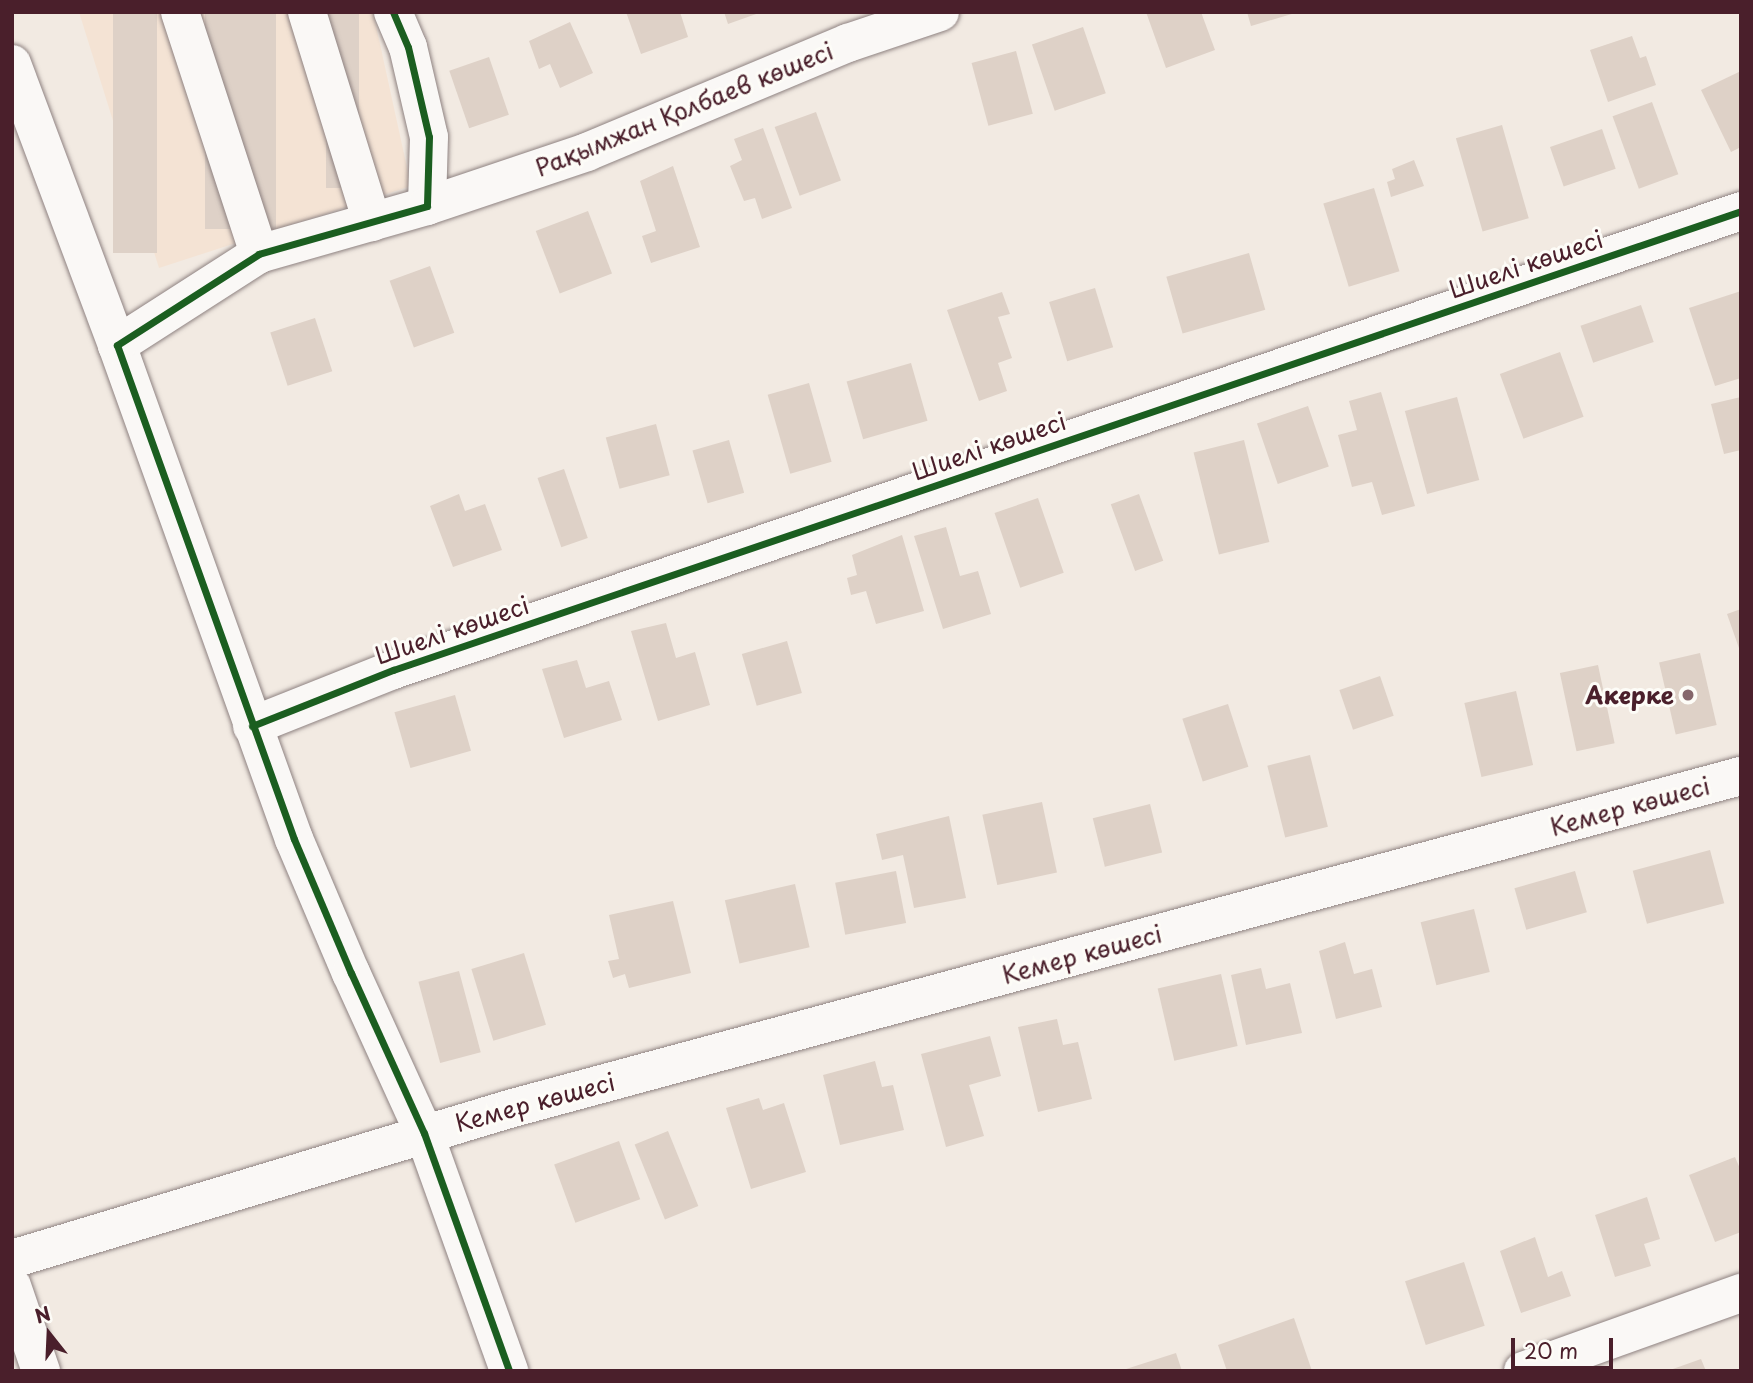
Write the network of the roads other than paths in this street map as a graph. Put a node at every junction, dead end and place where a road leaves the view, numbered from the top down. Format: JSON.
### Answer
{"nodes":[{"id":1,"x":180,"y":12,"type":"edge"},
{"id":2,"x":307,"y":12,"type":"edge"},
{"id":3,"x":393,"y":12,"type":"edge"},
{"id":4,"x":940,"y":12,"type":"edge"},
{"id":5,"x":12,"y":64,"type":"edge"},
{"id":6,"x":428,"y":206,"type":"junction"},
{"id":7,"x":1741,"y":211,"type":"edge"},
{"id":8,"x":372,"y":222,"type":"junction"},
{"id":9,"x":259,"y":254,"type":"junction"},
{"id":10,"x":117,"y":345,"type":"junction"},
{"id":11,"x":252,"y":726,"type":"junction"},
{"id":12,"x":1741,"y":776,"type":"edge"},
{"id":13,"x":424,"y":1133,"type":"junction"},
{"id":14,"x":12,"y":1259,"type":"edge"},
{"id":15,"x":12,"y":1286,"type":"edge"},
{"id":16,"x":1741,"y":1293,"type":"edge"},
{"id":17,"x":41,"y":1371,"type":"edge"},
{"id":18,"x":509,"y":1371,"type":"edge"},
{"id":19,"x":1523,"y":1371,"type":"edge"}],
"edges":[{"from":1,"to":9,"type":"street"},
{"from":2,"to":8,"type":"street"},
{"from":3,"to":6,"type":"street"},
{"from":4,"to":6,"type":"street","name":"Рақымжан Қолбаев көшесі"},
{"from":5,"to":10,"type":"street"},
{"from":6,"to":8,"type":"street","name":"Рақымжан Қолбаев көшесі"},
{"from":7,"to":11,"type":"street","name":"Шиелі көшесі"},
{"from":8,"to":9,"type":"street","name":"Рақымжан Қолбаев көшесі"},
{"from":9,"to":10,"type":"street","name":"Рақымжан Қолбаев көшесі"},
{"from":10,"to":11,"type":"street"},
{"from":11,"to":13,"type":"street"},
{"from":12,"to":13,"type":"street","name":"Кемер көшесі"},
{"from":13,"to":14,"type":"street","name":"Кемер көшесі"},
{"from":13,"to":18,"type":"street"},
{"from":15,"to":17,"type":"street"},
{"from":16,"to":19,"type":"street"}]}
